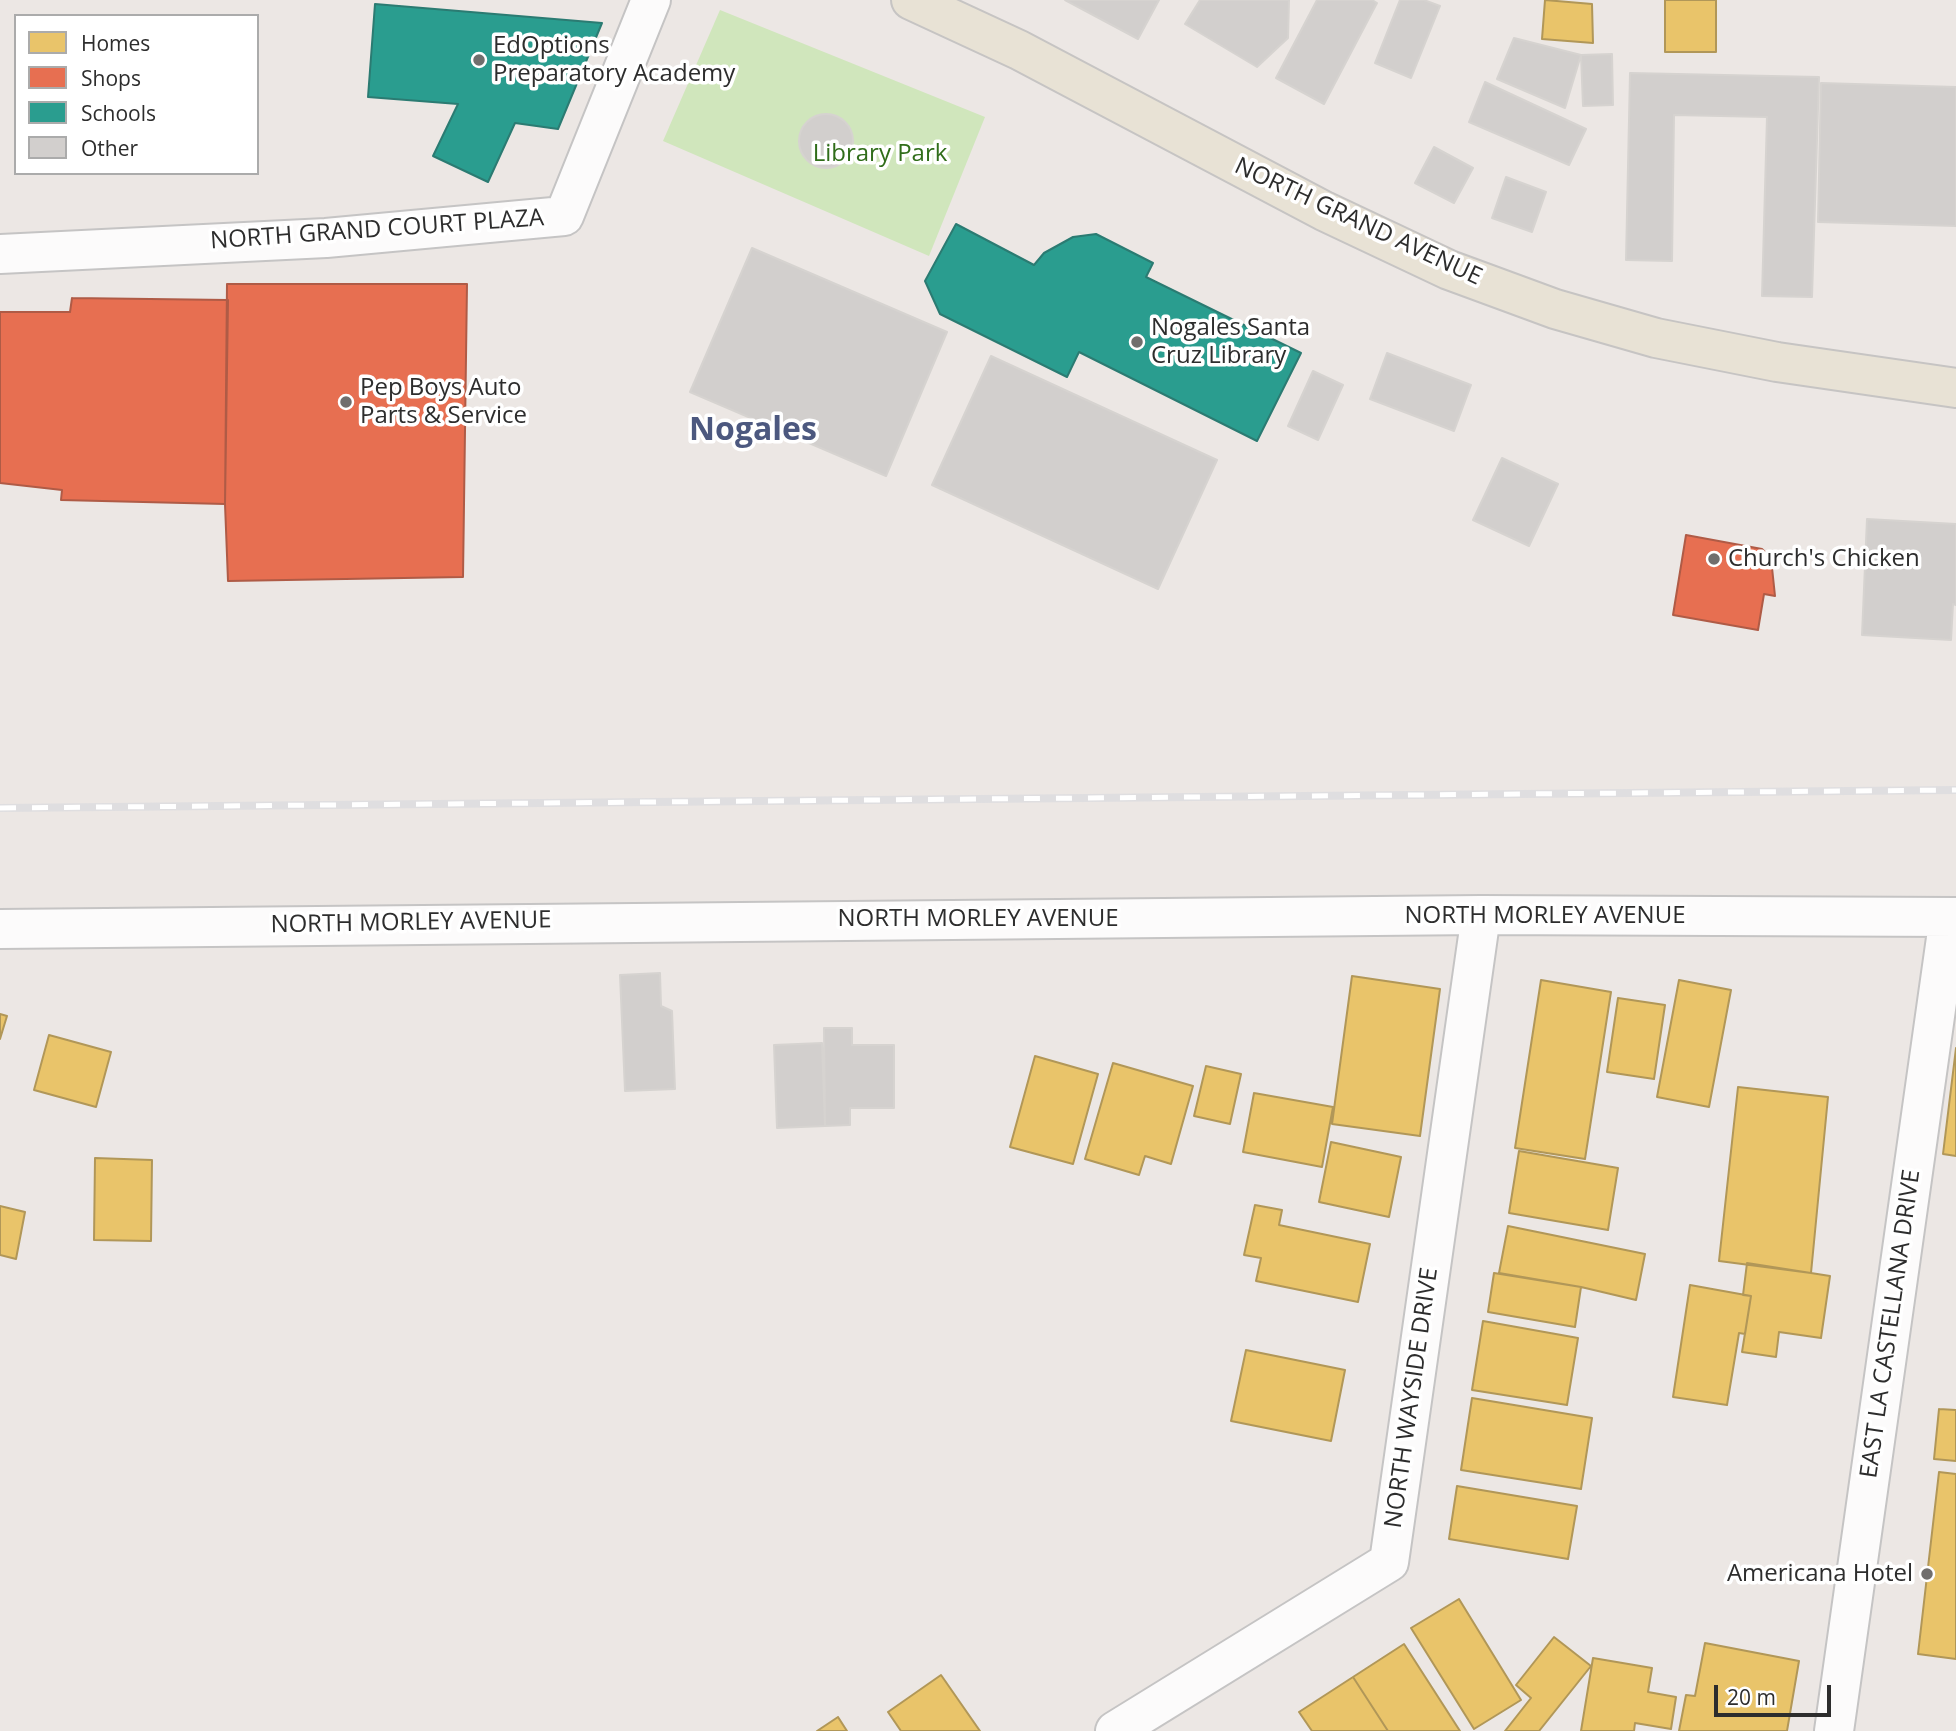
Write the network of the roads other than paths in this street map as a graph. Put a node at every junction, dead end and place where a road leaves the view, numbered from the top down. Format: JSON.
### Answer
{"nodes":[{"id":1,"x":651,"y":0,"type":"edge"},
{"id":2,"x":911,"y":0,"type":"edge"},
{"id":3,"x":0,"y":254,"type":"edge"},
{"id":4,"x":1956,"y":387,"type":"edge"},
{"id":5,"x":1481,"y":915,"type":"junction"},
{"id":6,"x":1953,"y":917,"type":"edge"},
{"id":7,"x":0,"y":929,"type":"edge"},
{"id":8,"x":1115,"y":1731,"type":"edge"},
{"id":9,"x":1834,"y":1731,"type":"edge"}],
"edges":[{"from":1,"to":3,"type":"street","name":"NORTH GRAND COURT PLAZA"},
{"from":2,"to":4,"type":"main road","name":"NORTH GRAND AVENUE"},
{"from":5,"to":6,"type":"street","name":"NORTH MORLEY AVENUE"},
{"from":5,"to":7,"type":"street","name":"NORTH MORLEY AVENUE"},
{"from":5,"to":8,"type":"street","name":"NORTH WAYSIDE DRIVE"},
{"from":6,"to":9,"type":"street","name":"EAST LA CASTELLANA DRIVE"}]}
